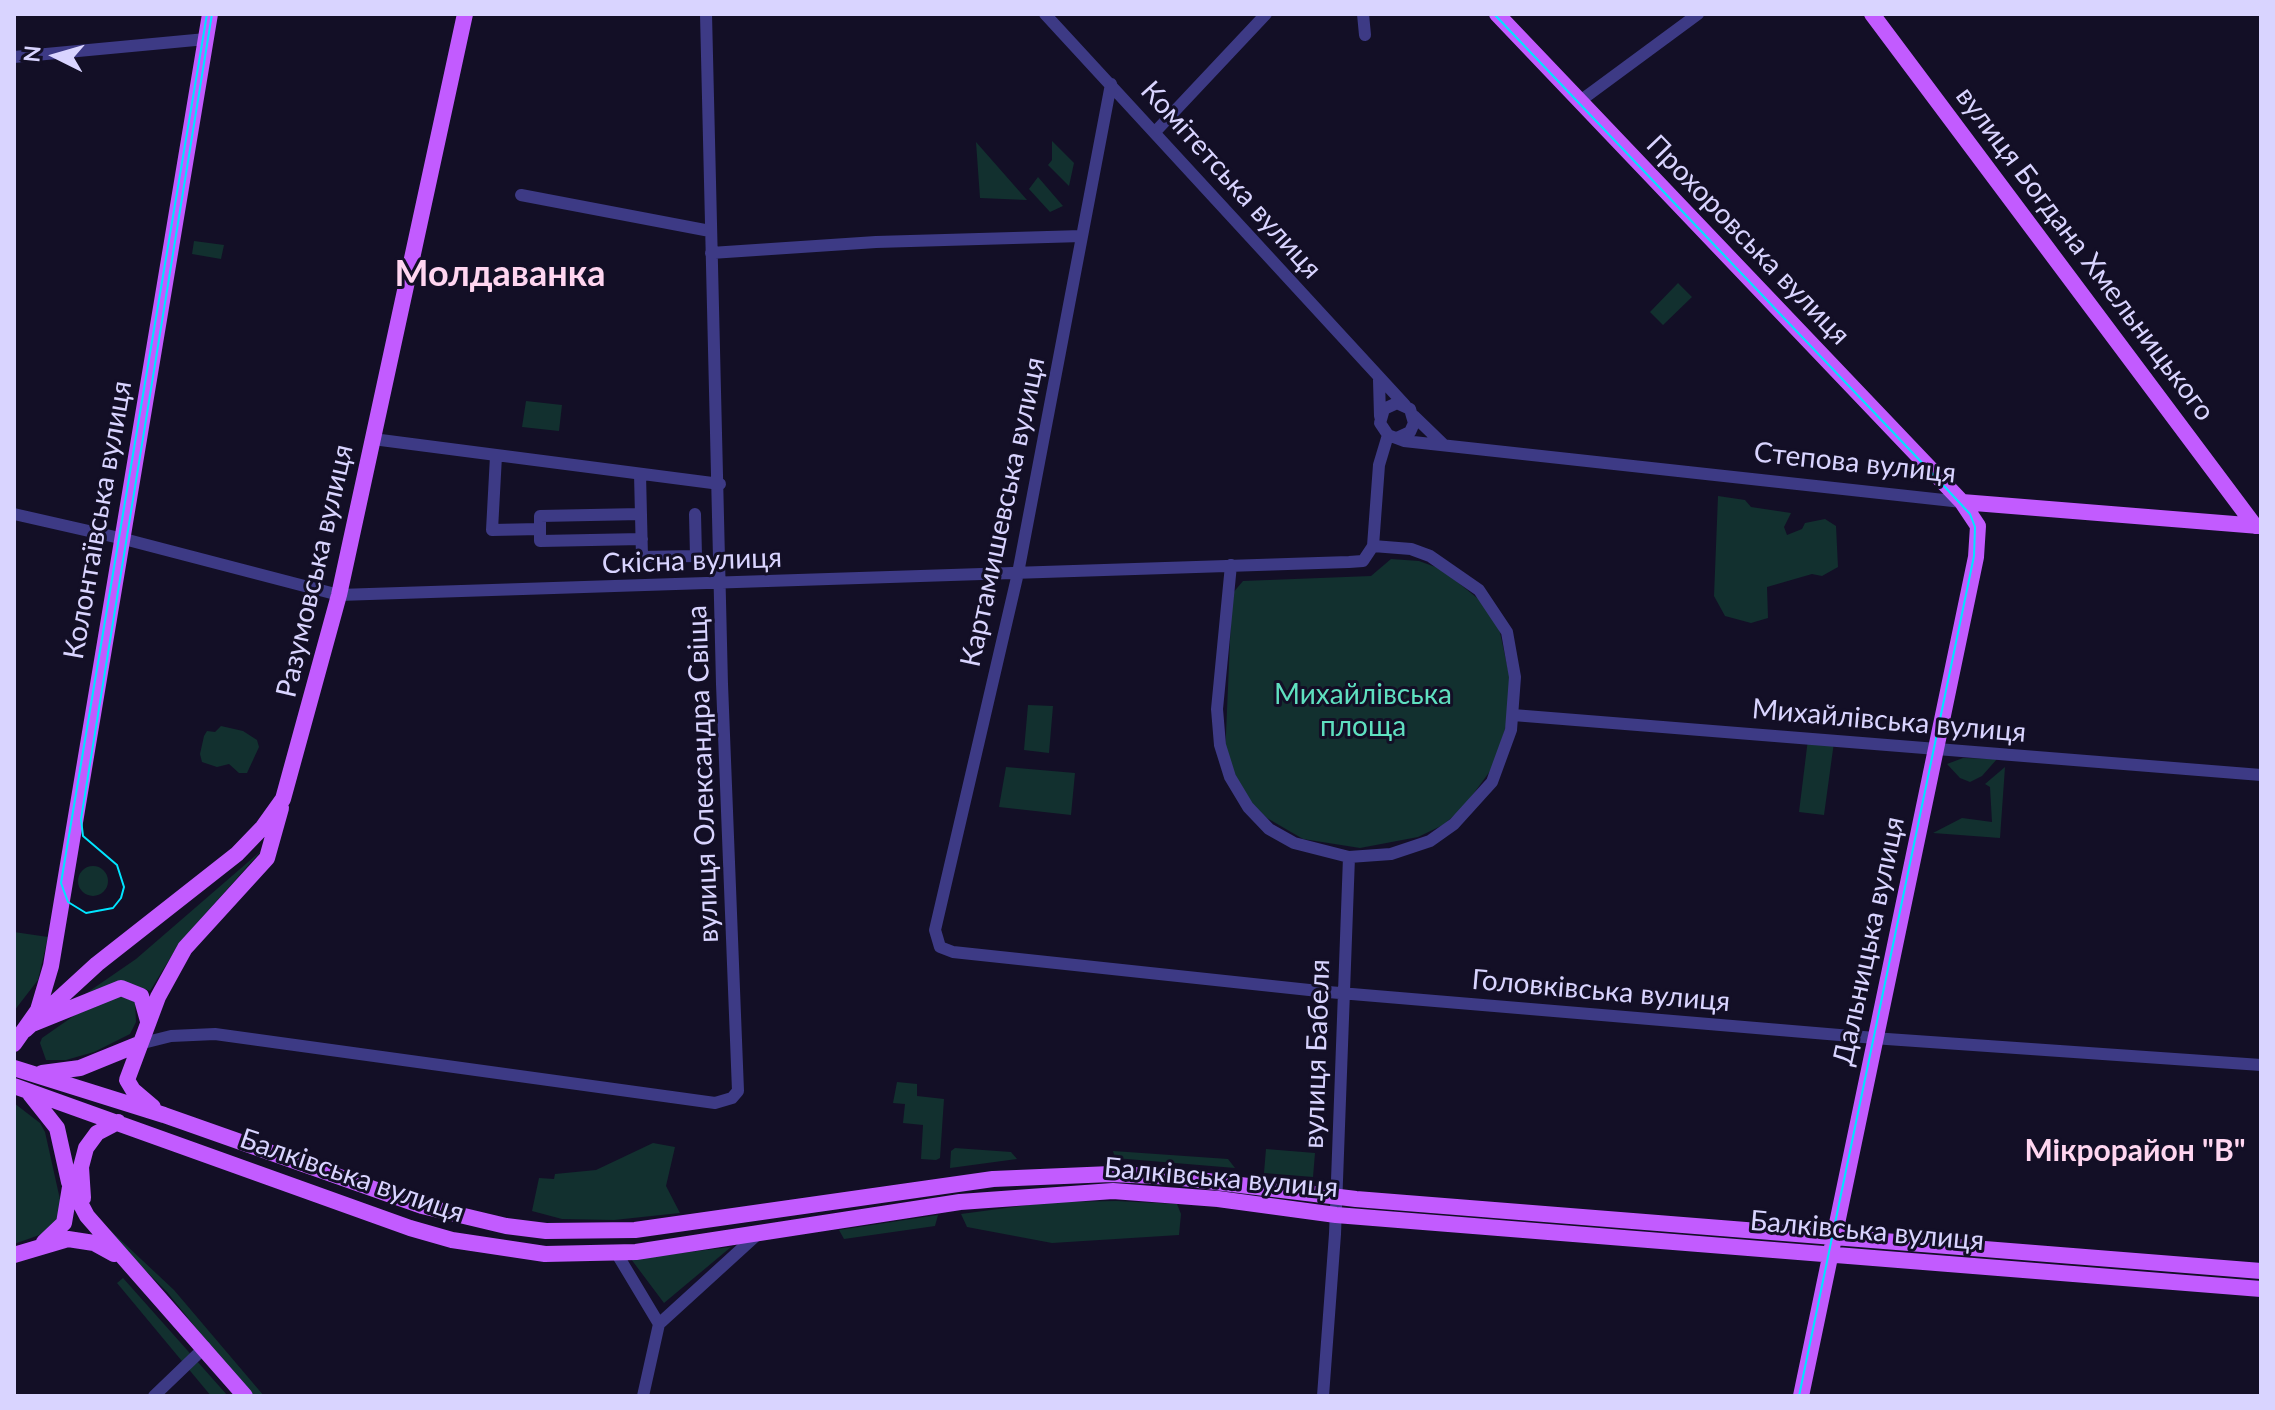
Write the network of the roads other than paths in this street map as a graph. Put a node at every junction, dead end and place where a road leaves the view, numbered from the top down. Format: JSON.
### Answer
{"nodes":[{"id":1,"x":210,"y":14,"type":"edge"},
{"id":2,"x":465,"y":14,"type":"edge"},
{"id":3,"x":706,"y":14,"type":"edge"},
{"id":4,"x":1045,"y":14,"type":"edge"},
{"id":5,"x":1266,"y":14,"type":"edge"},
{"id":6,"x":1363,"y":14,"type":"edge"},
{"id":7,"x":1497,"y":14,"type":"edge"},
{"id":8,"x":1698,"y":14,"type":"edge"},
{"id":9,"x":1872,"y":14,"type":"edge"},
{"id":10,"x":1365,"y":35,"type":"dead end"},
{"id":11,"x":206,"y":39,"type":"junction"},
{"id":12,"x":14,"y":57,"type":"edge"},
{"id":13,"x":1111,"y":84,"type":"junction"},
{"id":14,"x":1580,"y":101,"type":"junction"},
{"id":15,"x":1155,"y":132,"type":"junction"},
{"id":16,"x":521,"y":195,"type":"dead end"},
{"id":17,"x":710,"y":231,"type":"junction"},
{"id":18,"x":1082,"y":236,"type":"junction"},
{"id":19,"x":711,"y":253,"type":"junction"},
{"id":20,"x":1379,"y":380,"type":"junction"},
{"id":21,"x":1409,"y":410,"type":"junction"},
{"id":22,"x":1380,"y":417,"type":"junction"},
{"id":23,"x":1392,"y":437,"type":"junction"},
{"id":24,"x":373,"y":439,"type":"junction"},
{"id":25,"x":1444,"y":445,"type":"junction"},
{"id":26,"x":496,"y":456,"type":"junction"},
{"id":27,"x":640,"y":474,"type":"junction"},
{"id":28,"x":720,"y":484,"type":"junction"},
{"id":29,"x":1962,"y":502,"type":"junction"},
{"id":30,"x":2014,"y":506,"type":"junction"},
{"id":31,"x":14,"y":514,"type":"edge"},
{"id":32,"x":641,"y":514,"type":"junction"},
{"id":33,"x":695,"y":514,"type":"dead end"},
{"id":34,"x":2258,"y":526,"type":"edge"},
{"id":35,"x":540,"y":529,"type":"junction"},
{"id":36,"x":1979,"y":534,"type":"junction"},
{"id":37,"x":121,"y":538,"type":"junction"},
{"id":38,"x":642,"y":539,"type":"junction"},
{"id":39,"x":1373,"y":546,"type":"junction"},
{"id":40,"x":1231,"y":565,"type":"junction"},
{"id":41,"x":1018,"y":573,"type":"junction"},
{"id":42,"x":721,"y":585,"type":"junction"},
{"id":43,"x":339,"y":595,"type":"junction"},
{"id":44,"x":1513,"y":715,"type":"junction"},
{"id":45,"x":1936,"y":749,"type":"junction"},
{"id":46,"x":2261,"y":775,"type":"edge"},
{"id":47,"x":283,"y":799,"type":"junction"},
{"id":48,"x":1349,"y":857,"type":"junction"},
{"id":49,"x":940,"y":947,"type":"joint"},
{"id":50,"x":1341,"y":993,"type":"junction"},
{"id":51,"x":148,"y":1021,"type":"junction"},
{"id":52,"x":28,"y":1027,"type":"junction"},
{"id":53,"x":1876,"y":1038,"type":"junction"},
{"id":54,"x":14,"y":1044,"type":"edge"},
{"id":55,"x":139,"y":1044,"type":"junction"},
{"id":56,"x":2261,"y":1065,"type":"edge"},
{"id":57,"x":20,"y":1079,"type":"edge"},
{"id":58,"x":164,"y":1115,"type":"junction"},
{"id":59,"x":118,"y":1122,"type":"junction"},
{"id":60,"x":69,"y":1182,"type":"junction"},
{"id":61,"x":1336,"y":1206,"type":"junction"},
{"id":62,"x":87,"y":1216,"type":"junction"},
{"id":63,"x":760,"y":1232,"type":"junction"},
{"id":64,"x":1835,"y":1236,"type":"junction"},
{"id":65,"x":39,"y":1245,"type":"junction"},
{"id":66,"x":1831,"y":1253,"type":"junction"},
{"id":67,"x":617,"y":1254,"type":"junction"},
{"id":68,"x":14,"y":1255,"type":"edge"},
{"id":69,"x":129,"y":1264,"type":"junction"},
{"id":70,"x":2261,"y":1271,"type":"edge"},
{"id":71,"x":2261,"y":1289,"type":"edge"},
{"id":72,"x":659,"y":1324,"type":"junction"},
{"id":73,"x":205,"y":1347,"type":"junction"},
{"id":74,"x":154,"y":1396,"type":"edge"},
{"id":75,"x":245,"y":1396,"type":"edge"},
{"id":76,"x":643,"y":1396,"type":"edge"},
{"id":77,"x":1323,"y":1396,"type":"edge"},
{"id":78,"x":1801,"y":1396,"type":"edge"}],
"edges":[{"from":1,"to":11,"type":"main road","name":"Колонтаївська вулиця"},
{"from":2,"to":24,"type":"main road","name":"Разумовська вулиця"},
{"from":3,"to":17,"type":"street","name":"вулиця Олександра Свіща"},
{"from":4,"to":13,"type":"street","name":"Комітетська вулиця"},
{"from":5,"to":15,"type":"street"},
{"from":6,"to":10,"type":"street"},
{"from":7,"to":14,"type":"main road","name":"Прохоровська вулиця"},
{"from":8,"to":14,"type":"street"},
{"from":9,"to":34,"type":"main road","name":"вулиця Богдана Хмельницького"},
{"from":11,"to":12,"type":"street"},
{"from":11,"to":37,"type":"main road","name":"Колонтаївська вулиця"},
{"from":13,"to":15,"type":"street","name":"Комітетська вулиця"},
{"from":13,"to":18,"type":"street","name":"Картамишевська вулиця"},
{"from":14,"to":29,"type":"main road","name":"Прохоровська вулиця"},
{"from":15,"to":20,"type":"street","name":"Комітетська вулиця"},
{"from":16,"to":17,"type":"street"},
{"from":17,"to":19,"type":"street","name":"вулиця Олександра Свіща"},
{"from":18,"to":19,"type":"street"},
{"from":18,"to":41,"type":"street","name":"Картамишевська вулиця"},
{"from":19,"to":28,"type":"street","name":"вулиця Олександра Свіща"},
{"from":20,"to":21,"type":"street","name":"Комітетська вулиця"},
{"from":20,"to":22,"type":"street"},
{"from":21,"to":22,"type":"street"},
{"from":21,"to":23,"type":"street"},
{"from":21,"to":25,"type":"street"},
{"from":22,"to":23,"type":"street"},
{"from":23,"to":25,"type":"street","name":"Степова вулиця"},
{"from":23,"to":39,"type":"street"},
{"from":24,"to":26,"type":"street"},
{"from":24,"to":43,"type":"main road","name":"Разумовська вулиця"},
{"from":25,"to":29,"type":"street","name":"Степова вулиця"},
{"from":26,"to":27,"type":"street"},
{"from":26,"to":35,"type":"street"},
{"from":27,"to":28,"type":"street"},
{"from":27,"to":32,"type":"street"},
{"from":28,"to":42,"type":"street","name":"вулиця Олександра Свіща"},
{"from":29,"to":30,"type":"main road","name":"Степова вулиця"},
{"from":29,"to":36,"type":"main road"},
{"from":30,"to":34,"type":"main road","name":"Степова вулиця"},
{"from":30,"to":36,"type":"main road"},
{"from":31,"to":37,"type":"street","name":"Cкісна вулиця"},
{"from":32,"to":35,"type":"street"},
{"from":32,"to":38,"type":"street"},
{"from":33,"to":38,"type":"street"},
{"from":35,"to":38,"type":"street"},
{"from":36,"to":45,"type":"main road","name":"Дальницька вулиця"},
{"from":37,"to":43,"type":"street","name":"Cкісна вулиця"},
{"from":37,"to":52,"type":"main road","name":"Колонтаївська вулиця"},
{"from":39,"to":40,"type":"street","name":"Cкісна вулиця"},
{"from":39,"to":44,"type":"street"},
{"from":40,"to":41,"type":"street","name":"Cкісна вулиця"},
{"from":40,"to":48,"type":"street"},
{"from":41,"to":42,"type":"street","name":"Cкісна вулиця"},
{"from":41,"to":49,"type":"street","name":"Картамишевська вулиця"},
{"from":42,"to":43,"type":"street","name":"Cкісна вулиця"},
{"from":42,"to":55,"type":"street","name":"вулиця Олександра Свіща"},
{"from":43,"to":47,"type":"main road","name":"Разумовська вулиця"},
{"from":44,"to":45,"type":"street","name":"Михайлівська вулиця"},
{"from":44,"to":48,"type":"street"},
{"from":45,"to":46,"type":"street","name":"Михайлівська вулиця"},
{"from":45,"to":53,"type":"main road","name":"Дальницька вулиця"},
{"from":47,"to":51,"type":"main road"},
{"from":47,"to":52,"type":"main road","name":"Разумовська вулиця"},
{"from":48,"to":50,"type":"street","name":"вулиця Бабеля"},
{"from":49,"to":50,"type":"street","name":"Головківська вулиця"},
{"from":50,"to":53,"type":"street","name":"Головківська вулиця"},
{"from":50,"to":61,"type":"street","name":"вулиця Бабеля"},
{"from":51,"to":52,"type":"main road"},
{"from":51,"to":55,"type":"main road"},
{"from":52,"to":54,"type":"main road"},
{"from":53,"to":56,"type":"street","name":"Головківська вулиця"},
{"from":53,"to":64,"type":"main road","name":"Дальницька вулиця"},
{"from":55,"to":57,"type":"main road"},
{"from":55,"to":58,"type":"main road"},
{"from":57,"to":58,"type":"main road","name":"Балківська вулиця"},
{"from":57,"to":59,"type":"main road","name":"Балківська вулиця"},
{"from":57,"to":60,"type":"main road"},
{"from":58,"to":61,"type":"main road","name":"Балківська вулиця"},
{"from":59,"to":62,"type":"main road"},
{"from":59,"to":67,"type":"main road","name":"Балківська вулиця"},
{"from":60,"to":62,"type":"main road"},
{"from":60,"to":65,"type":"main road"},
{"from":61,"to":63,"type":"main road","name":"Балківська вулиця"},
{"from":61,"to":64,"type":"main road","name":"Балківська вулиця"},
{"from":61,"to":66,"type":"main road","name":"Балківська вулиця"},
{"from":61,"to":77,"type":"street","name":"вулиця Бабеля"},
{"from":62,"to":69,"type":"main road"},
{"from":63,"to":67,"type":"main road","name":"Балківська вулиця"},
{"from":63,"to":72,"type":"street"},
{"from":64,"to":66,"type":"main road","name":"Дальницька вулиця"},
{"from":64,"to":70,"type":"main road","name":"Балківська вулиця"},
{"from":65,"to":68,"type":"main road"},
{"from":65,"to":69,"type":"main road"},
{"from":66,"to":71,"type":"main road","name":"Балківська вулиця"},
{"from":66,"to":78,"type":"main road","name":"Дальницька вулиця"},
{"from":67,"to":72,"type":"street"},
{"from":69,"to":73,"type":"main road"},
{"from":72,"to":76,"type":"street"},
{"from":73,"to":74,"type":"street"},
{"from":73,"to":75,"type":"main road"}]}
